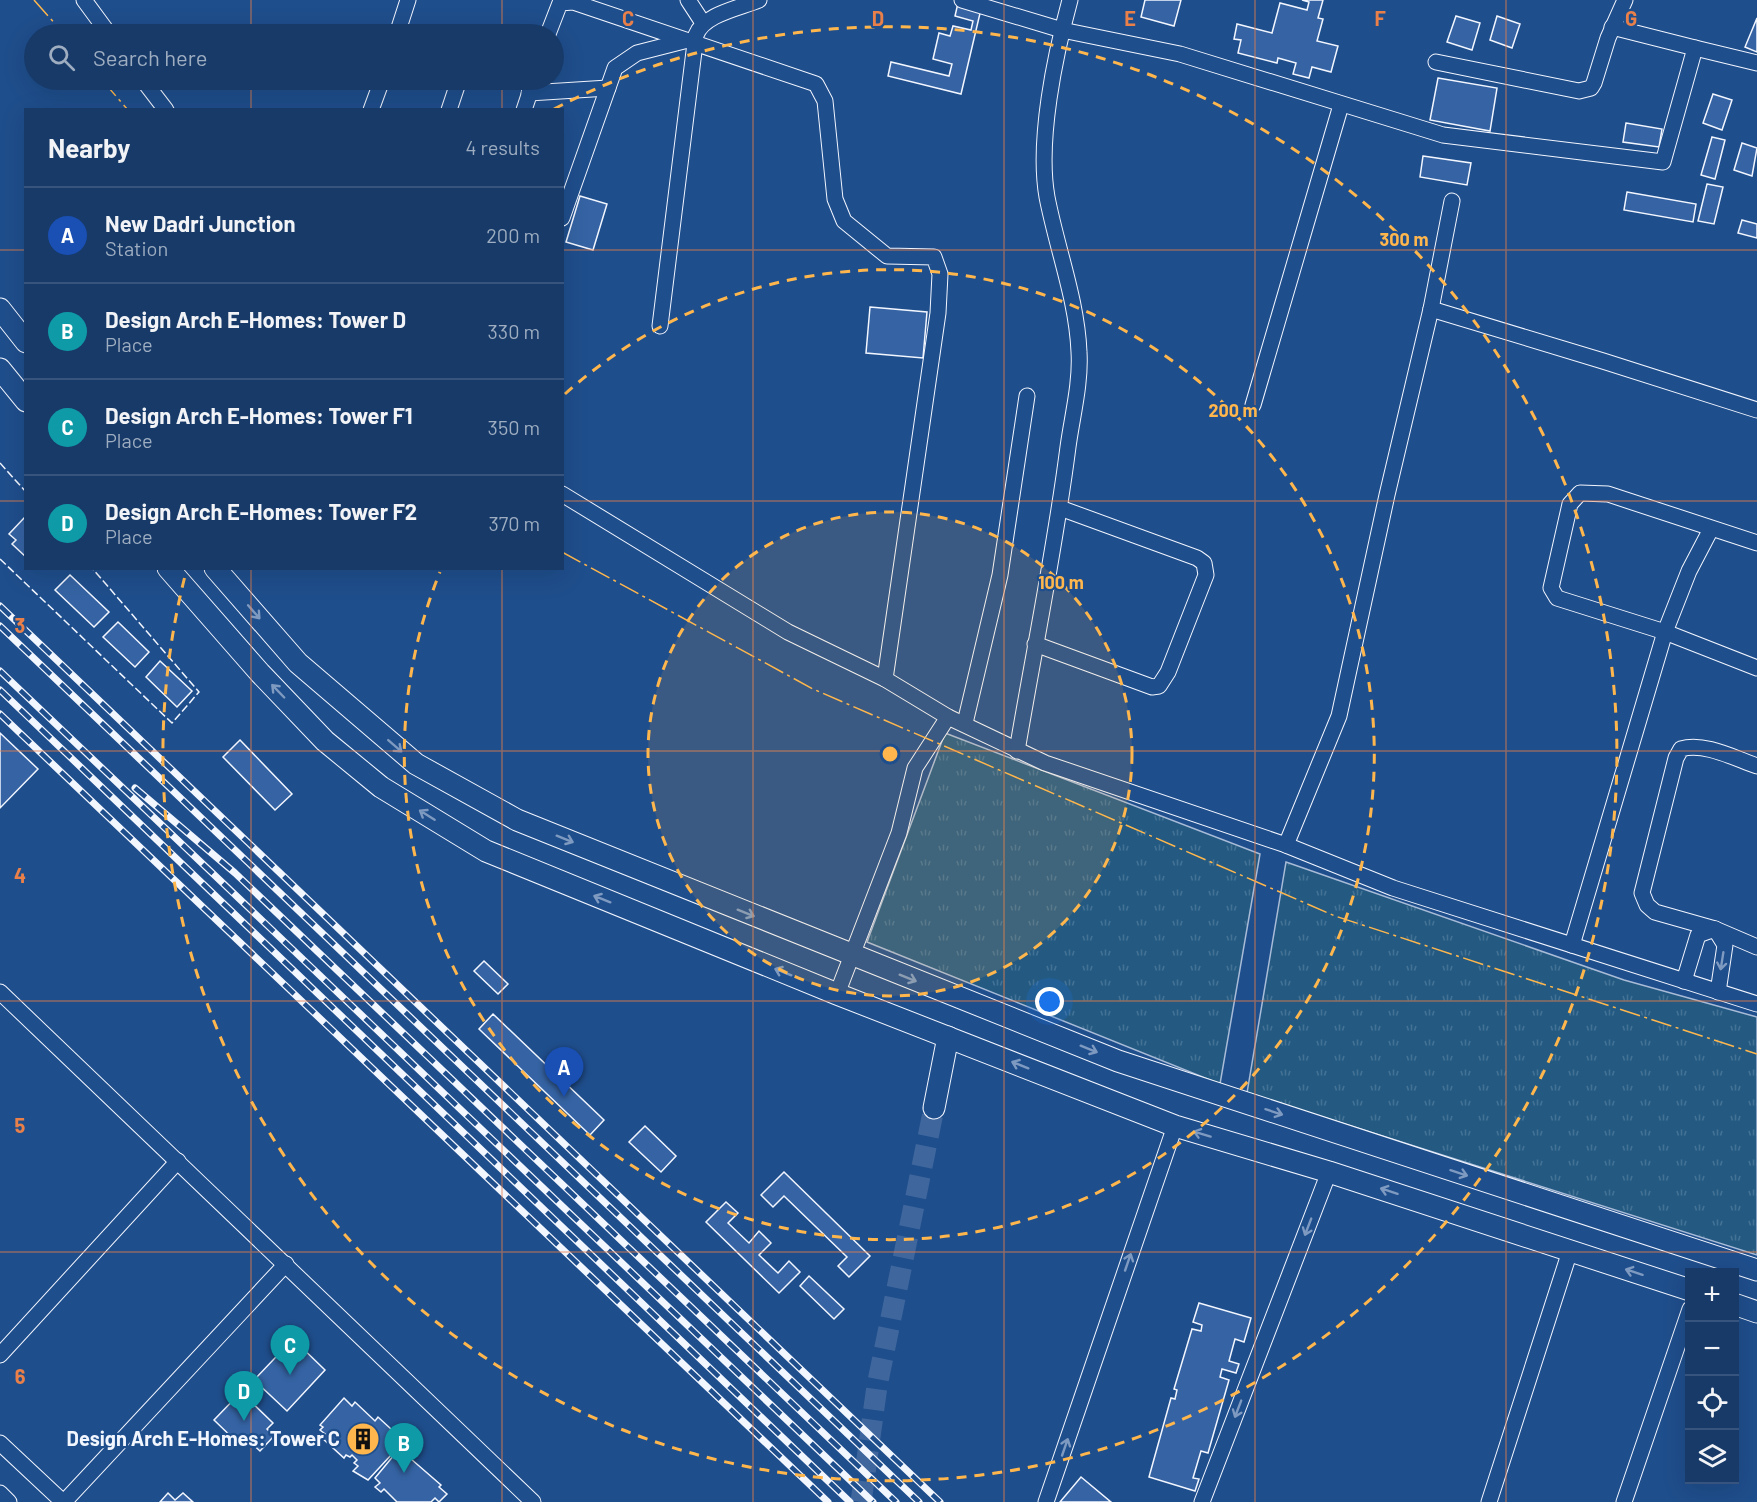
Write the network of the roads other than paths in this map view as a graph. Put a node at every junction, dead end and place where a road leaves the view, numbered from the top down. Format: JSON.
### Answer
{"nodes":[{"id":1,"x":84,"y":0,"type":"edge"},
{"id":2,"x":408,"y":0,"type":"edge"},
{"id":3,"x":688,"y":0,"type":"edge"},
{"id":4,"x":759,"y":0,"type":"edge"},
{"id":5,"x":962,"y":0,"type":"edge"},
{"id":6,"x":1070,"y":0,"type":"edge"},
{"id":7,"x":1625,"y":0,"type":"edge"},
{"id":8,"x":703,"y":23,"type":"junction"},
{"id":9,"x":102,"y":24,"type":"edge"},
{"id":10,"x":400,"y":24,"type":"edge"},
{"id":11,"x":551,"y":24,"type":"edge"},
{"id":12,"x":1612,"y":27,"type":"junction"},
{"id":13,"x":1062,"y":30,"type":"junction"},
{"id":14,"x":689,"y":43,"type":"junction"},
{"id":15,"x":1695,"y":48,"type":"junction"},
{"id":16,"x":1436,"y":62,"type":"dead end"},
{"id":17,"x":1757,"y":63,"type":"edge"},
{"id":18,"x":564,"y":87,"type":"edge"},
{"id":19,"x":608,"y":88,"type":"junction"},
{"id":20,"x":151,"y":90,"type":"edge"},
{"id":21,"x":378,"y":90,"type":"edge"},
{"id":22,"x":456,"y":90,"type":"edge"},
{"id":23,"x":530,"y":90,"type":"edge"},
{"id":24,"x":1341,"y":105,"type":"junction"},
{"id":25,"x":164,"y":108,"type":"edge"},
{"id":26,"x":371,"y":108,"type":"edge"},
{"id":27,"x":450,"y":108,"type":"edge"},
{"id":28,"x":525,"y":108,"type":"edge"},
{"id":29,"x":1452,"y":201,"type":"dead end"},
{"id":30,"x":564,"y":212,"type":"edge"},
{"id":31,"x":0,"y":309,"type":"edge"},
{"id":32,"x":1431,"y":309,"type":"junction"},
{"id":33,"x":660,"y":326,"type":"dead end"},
{"id":34,"x":24,"y":339,"type":"edge"},
{"id":35,"x":0,"y":369,"type":"edge"},
{"id":36,"x":1027,"y":396,"type":"dead end"},
{"id":37,"x":24,"y":399,"type":"edge"},
{"id":38,"x":1253,"y":405,"type":"dead end"},
{"id":39,"x":1757,"y":410,"type":"edge"},
{"id":40,"x":564,"y":495,"type":"edge"},
{"id":41,"x":1060,"y":508,"type":"junction"},
{"id":42,"x":1712,"y":529,"type":"junction"},
{"id":43,"x":1757,"y":543,"type":"edge"},
{"id":44,"x":170,"y":570,"type":"edge"},
{"id":45,"x":217,"y":570,"type":"edge"},
{"id":46,"x":1665,"y":632,"type":"junction"},
{"id":47,"x":1035,"y":644,"type":"junction"},
{"id":48,"x":1757,"y":668,"type":"edge"},
{"id":49,"x":885,"y":680,"type":"junction"},
{"id":50,"x":948,"y":717,"type":"junction"},
{"id":51,"x":965,"y":723,"type":"junction"},
{"id":52,"x":1017,"y":751,"type":"junction"},
{"id":53,"x":1757,"y":766,"type":"edge"},
{"id":54,"x":1286,"y":845,"type":"junction"},
{"id":55,"x":1715,"y":929,"type":"junction"},
{"id":56,"x":1572,"y":945,"type":"junction"},
{"id":57,"x":1757,"y":947,"type":"edge"},
{"id":58,"x":854,"y":956,"type":"junction"},
{"id":59,"x":1684,"y":981,"type":"junction"},
{"id":60,"x":0,"y":992,"type":"edge"},
{"id":61,"x":1718,"y":992,"type":"junction"},
{"id":62,"x":837,"y":994,"type":"junction"},
{"id":63,"x":1757,"y":1004,"type":"edge"},
{"id":64,"x":948,"y":1037,"type":"junction"},
{"id":65,"x":934,"y":1108,"type":"tunnel mouth"},
{"id":66,"x":1175,"y":1126,"type":"junction"},
{"id":67,"x":178,"y":1161,"type":"junction"},
{"id":68,"x":1329,"y":1172,"type":"junction"},
{"id":69,"x":1569,"y":1251,"type":"junction"},
{"id":70,"x":286,"y":1264,"type":"junction"},
{"id":71,"x":1757,"y":1270,"type":"edge"},
{"id":72,"x":1685,"y":1289,"type":"edge"},
{"id":73,"x":1739,"y":1306,"type":"edge"},
{"id":74,"x":1757,"y":1312,"type":"edge"},
{"id":75,"x":1685,"y":1321,"type":"edge"},
{"id":76,"x":0,"y":1354,"type":"edge"},
{"id":77,"x":0,"y":1443,"type":"edge"},
{"id":78,"x":0,"y":1493,"type":"edge"},
{"id":79,"x":9,"y":1502,"type":"edge"},
{"id":80,"x":64,"y":1502,"type":"edge"},
{"id":81,"x":533,"y":1502,"type":"edge"},
{"id":82,"x":1046,"y":1502,"type":"edge"},
{"id":83,"x":1203,"y":1502,"type":"edge"},
{"id":84,"x":1489,"y":1502,"type":"edge"},
{"id":85,"x":1623,"y":1502,"type":"edge"}],
"edges":[{"from":1,"to":9,"type":"street"},
{"from":2,"to":10,"type":"street"},
{"from":3,"to":8,"type":"street"},
{"from":4,"to":8,"type":"street"},
{"from":5,"to":13,"type":"street"},
{"from":6,"to":13,"type":"street"},
{"from":7,"to":12,"type":"street"},
{"from":8,"to":14,"type":"street"},
{"from":11,"to":14,"type":"street"},
{"from":12,"to":15,"type":"street"},
{"from":12,"to":16,"type":"street"},
{"from":13,"to":24,"type":"street"},
{"from":13,"to":41,"type":"street"},
{"from":14,"to":19,"type":"street"},
{"from":14,"to":33,"type":"street"},
{"from":14,"to":49,"type":"street"},
{"from":15,"to":17,"type":"street"},
{"from":15,"to":24,"type":"street"},
{"from":18,"to":19,"type":"street"},
{"from":19,"to":30,"type":"street"},
{"from":20,"to":25,"type":"street"},
{"from":21,"to":26,"type":"street"},
{"from":22,"to":27,"type":"street"},
{"from":23,"to":28,"type":"street"},
{"from":24,"to":38,"type":"street"},
{"from":29,"to":32,"type":"street"},
{"from":31,"to":34,"type":"street"},
{"from":32,"to":39,"type":"street"},
{"from":32,"to":54,"type":"street"},
{"from":35,"to":37,"type":"street"},
{"from":36,"to":51,"type":"street"},
{"from":40,"to":49,"type":"street"},
{"from":41,"to":47,"type":"street"},
{"from":41,"to":47,"type":"street"},
{"from":42,"to":43,"type":"street"},
{"from":42,"to":46,"type":"street"},
{"from":42,"to":46,"type":"street"},
{"from":62,"to":44,"type":"street","one_way":true},
{"from":45,"to":58,"type":"street","one_way":true},
{"from":46,"to":48,"type":"street"},
{"from":46,"to":56,"type":"street"},
{"from":47,"to":52,"type":"street"},
{"from":49,"to":50,"type":"street"},
{"from":50,"to":51,"type":"street"},
{"from":50,"to":58,"type":"street"},
{"from":51,"to":52,"type":"street"},
{"from":52,"to":54,"type":"street"},
{"from":53,"to":55,"type":"street"},
{"from":54,"to":56,"type":"street"},
{"from":55,"to":57,"type":"street"},
{"from":55,"to":59,"type":"street"},
{"from":55,"to":61,"type":"street","one_way":true},
{"from":56,"to":59,"type":"street"},
{"from":58,"to":62,"type":"street"},
{"from":58,"to":71,"type":"street","one_way":true},
{"from":59,"to":61,"type":"street"},
{"from":60,"to":67,"type":"street"},
{"from":61,"to":63,"type":"street"},
{"from":62,"to":64,"type":"street"},
{"from":64,"to":65,"type":"street"},
{"from":66,"to":64,"type":"street","one_way":true},
{"from":68,"to":66,"type":"street","one_way":true},
{"from":82,"to":66,"type":"street","one_way":true},
{"from":67,"to":70,"type":"street"},
{"from":67,"to":76,"type":"street"},
{"from":69,"to":68,"type":"street","one_way":true},
{"from":68,"to":83,"type":"street","one_way":true},
{"from":72,"to":69,"type":"street","one_way":true},
{"from":69,"to":84,"type":"street"},
{"from":70,"to":80,"type":"street"},
{"from":70,"to":81,"type":"street"},
{"from":73,"to":74,"type":"street"},
{"from":75,"to":85,"type":"street"},
{"from":77,"to":80,"type":"street"},
{"from":78,"to":79,"type":"street"}]}
